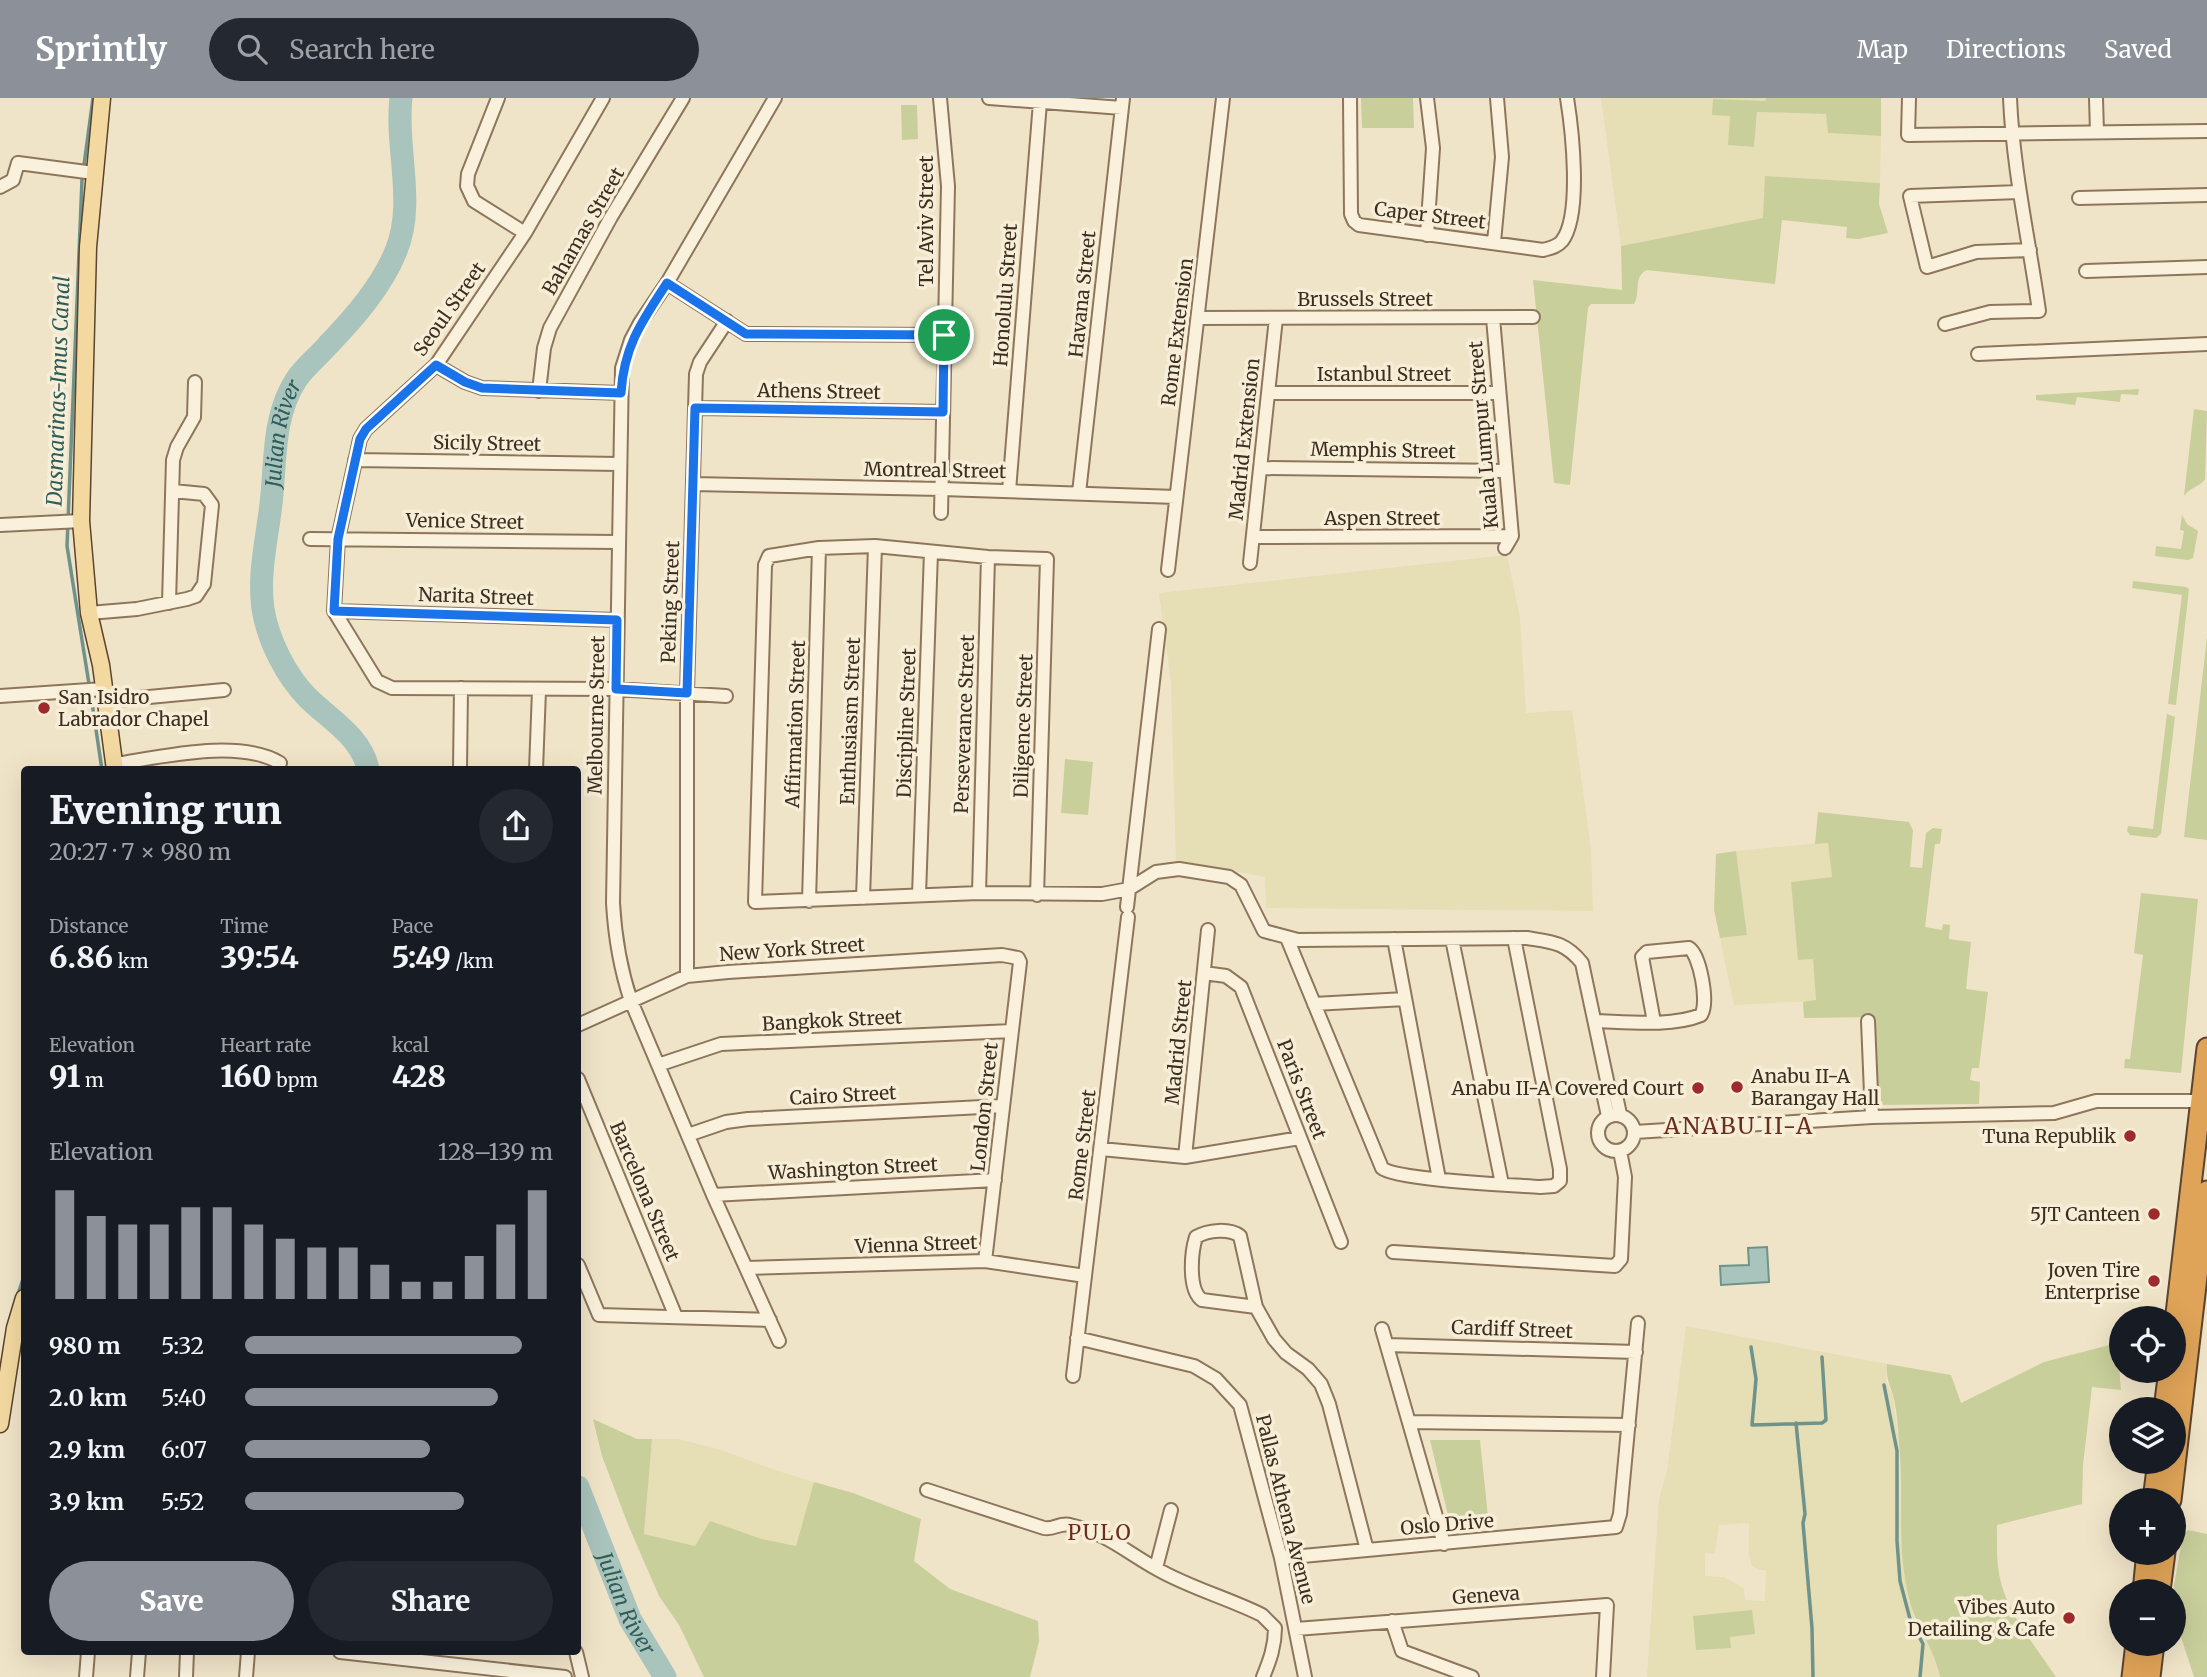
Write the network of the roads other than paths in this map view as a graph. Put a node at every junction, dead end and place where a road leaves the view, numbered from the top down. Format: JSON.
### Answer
{"nodes":[{"id":1,"x":101,"y":98,"type":"edge"},
{"id":2,"x":498,"y":98,"type":"edge"},
{"id":3,"x":603,"y":98,"type":"edge"},
{"id":4,"x":684,"y":98,"type":"edge"},
{"id":5,"x":775,"y":98,"type":"edge"},
{"id":6,"x":940,"y":98,"type":"edge"},
{"id":7,"x":989,"y":98,"type":"edge"},
{"id":8,"x":1223,"y":98,"type":"edge"},
{"id":9,"x":1350,"y":98,"type":"edge"},
{"id":10,"x":1427,"y":98,"type":"edge"},
{"id":11,"x":1497,"y":98,"type":"edge"},
{"id":12,"x":1567,"y":98,"type":"edge"},
{"id":13,"x":1909,"y":98,"type":"edge"},
{"id":14,"x":2010,"y":98,"type":"edge"},
{"id":15,"x":2096,"y":98,"type":"edge"},
{"id":16,"x":1040,"y":102,"type":"junction"},
{"id":17,"x":1123,"y":103,"type":"edge"},
{"id":18,"x":2207,"y":131,"type":"edge"},
{"id":19,"x":2098,"y":132,"type":"junction"},
{"id":20,"x":2011,"y":133,"type":"junction"},
{"id":21,"x":94,"y":173,"type":"junction"},
{"id":22,"x":0,"y":187,"type":"edge"},
{"id":23,"x":2019,"y":192,"type":"junction"},
{"id":24,"x":2207,"y":195,"type":"edge"},
{"id":25,"x":2078,"y":198,"type":"dead end"},
{"id":26,"x":524,"y":233,"type":"junction"},
{"id":27,"x":1427,"y":234,"type":"junction"},
{"id":28,"x":1494,"y":242,"type":"junction"},
{"id":29,"x":2030,"y":250,"type":"junction"},
{"id":30,"x":2207,"y":267,"type":"edge"},
{"id":31,"x":2086,"y":271,"type":"dead end"},
{"id":32,"x":667,"y":283,"type":"junction"},
{"id":33,"x":1533,"y":317,"type":"dead end"},
{"id":34,"x":1198,"y":318,"type":"junction"},
{"id":35,"x":1276,"y":318,"type":"junction"},
{"id":36,"x":1493,"y":318,"type":"junction"},
{"id":37,"x":727,"y":321,"type":"junction"},
{"id":38,"x":1945,"y":324,"type":"dead end"},
{"id":39,"x":944,"y":335,"type":"junction"},
{"id":40,"x":2207,"y":344,"type":"edge"},
{"id":41,"x":1978,"y":354,"type":"dead end"},
{"id":42,"x":436,"y":365,"type":"junction"},
{"id":43,"x":195,"y":382,"type":"dead end"},
{"id":44,"x":539,"y":391,"type":"junction"},
{"id":45,"x":621,"y":393,"type":"junction"},
{"id":46,"x":1269,"y":393,"type":"junction"},
{"id":47,"x":1499,"y":393,"type":"junction"},
{"id":48,"x":695,"y":408,"type":"junction"},
{"id":49,"x":943,"y":412,"type":"junction"},
{"id":50,"x":355,"y":460,"type":"junction"},
{"id":51,"x":619,"y":464,"type":"junction"},
{"id":52,"x":1260,"y":468,"type":"junction"},
{"id":53,"x":1506,"y":471,"type":"junction"},
{"id":54,"x":694,"y":484,"type":"junction"},
{"id":55,"x":942,"y":489,"type":"junction"},
{"id":56,"x":173,"y":491,"type":"junction"},
{"id":57,"x":1009,"y":491,"type":"junction"},
{"id":58,"x":1079,"y":493,"type":"junction"},
{"id":59,"x":1176,"y":497,"type":"junction"},
{"id":60,"x":941,"y":513,"type":"dead end"},
{"id":61,"x":82,"y":521,"type":"junction"},
{"id":62,"x":0,"y":525,"type":"edge"},
{"id":63,"x":1253,"y":537,"type":"junction"},
{"id":64,"x":310,"y":539,"type":"dead end"},
{"id":65,"x":338,"y":539,"type":"junction"},
{"id":66,"x":618,"y":542,"type":"junction"},
{"id":67,"x":1509,"y":542,"type":"joint"},
{"id":68,"x":876,"y":546,"type":"junction"},
{"id":69,"x":819,"y":548,"type":"junction"},
{"id":70,"x":931,"y":552,"type":"junction"},
{"id":71,"x":988,"y":557,"type":"junction"},
{"id":72,"x":1250,"y":564,"type":"dead end"},
{"id":73,"x":1168,"y":570,"type":"dead end"},
{"id":74,"x":169,"y":603,"type":"junction"},
{"id":75,"x":334,"y":611,"type":"junction"},
{"id":76,"x":89,"y":613,"type":"junction"},
{"id":77,"x":617,"y":620,"type":"junction"},
{"id":78,"x":1159,"y":629,"type":"dead end"},
{"id":79,"x":461,"y":688,"type":"junction"},
{"id":80,"x":616,"y":689,"type":"junction"},
{"id":81,"x":224,"y":690,"type":"dead end"},
{"id":82,"x":539,"y":690,"type":"junction"},
{"id":83,"x":687,"y":693,"type":"junction"},
{"id":84,"x":105,"y":695,"type":"junction"},
{"id":85,"x":0,"y":696,"type":"edge"},
{"id":86,"x":726,"y":696,"type":"dead end"},
{"id":87,"x":280,"y":763,"type":"dead end"},
{"id":88,"x":115,"y":766,"type":"edge"},
{"id":89,"x":120,"y":766,"type":"edge"},
{"id":90,"x":460,"y":766,"type":"edge"},
{"id":91,"x":536,"y":766,"type":"edge"},
{"id":92,"x":1129,"y":889,"type":"junction"},
{"id":93,"x":979,"y":893,"type":"junction"},
{"id":94,"x":919,"y":895,"type":"junction"},
{"id":95,"x":1037,"y":895,"type":"junction"},
{"id":96,"x":863,"y":898,"type":"junction"},
{"id":97,"x":809,"y":901,"type":"junction"},
{"id":98,"x":1208,"y":930,"type":"dead end"},
{"id":99,"x":1287,"y":938,"type":"junction"},
{"id":100,"x":1514,"y":938,"type":"junction"},
{"id":101,"x":1394,"y":939,"type":"junction"},
{"id":102,"x":1452,"y":939,"type":"junction"},
{"id":103,"x":1018,"y":958,"type":"joint"},
{"id":104,"x":1205,"y":973,"type":"junction"},
{"id":105,"x":687,"y":976,"type":"junction"},
{"id":106,"x":1405,"y":999,"type":"junction"},
{"id":107,"x":631,"y":1001,"type":"junction"},
{"id":108,"x":1314,"y":1004,"type":"junction"},
{"id":109,"x":1595,"y":1021,"type":"junction"},
{"id":110,"x":1868,"y":1021,"type":"dead end"},
{"id":111,"x":1654,"y":1022,"type":"junction"},
{"id":112,"x":581,"y":1024,"type":"edge"},
{"id":113,"x":1012,"y":1031,"type":"junction"},
{"id":114,"x":2207,"y":1048,"type":"edge"},
{"id":115,"x":657,"y":1065,"type":"junction"},
{"id":116,"x":581,"y":1086,"type":"edge"},
{"id":117,"x":2204,"y":1101,"type":"edge"},
{"id":118,"x":1002,"y":1106,"type":"junction"},
{"id":119,"x":1614,"y":1115,"type":"junction"},
{"id":120,"x":1872,"y":1117,"type":"junction"},
{"id":121,"x":1635,"y":1132,"type":"junction"},
{"id":122,"x":688,"y":1135,"type":"junction"},
{"id":123,"x":1300,"y":1138,"type":"junction"},
{"id":124,"x":1101,"y":1149,"type":"junction"},
{"id":125,"x":1620,"y":1151,"type":"junction"},
{"id":126,"x":1185,"y":1157,"type":"junction"},
{"id":127,"x":1439,"y":1179,"type":"junction"},
{"id":128,"x":995,"y":1180,"type":"junction"},
{"id":129,"x":1502,"y":1184,"type":"junction"},
{"id":130,"x":2207,"y":1191,"type":"edge"},
{"id":131,"x":712,"y":1195,"type":"junction"},
{"id":132,"x":1341,"y":1242,"type":"dead end"},
{"id":133,"x":1393,"y":1252,"type":"dead end"},
{"id":134,"x":985,"y":1261,"type":"junction"},
{"id":135,"x":747,"y":1268,"type":"junction"},
{"id":136,"x":581,"y":1272,"type":"edge"},
{"id":137,"x":1085,"y":1276,"type":"junction"},
{"id":138,"x":2177,"y":1306,"type":"edge"},
{"id":139,"x":1256,"y":1307,"type":"junction"},
{"id":140,"x":21,"y":1308,"type":"edge"},
{"id":141,"x":677,"y":1317,"type":"junction"},
{"id":142,"x":769,"y":1320,"type":"junction"},
{"id":143,"x":1638,"y":1324,"type":"dead end"},
{"id":144,"x":1382,"y":1328,"type":"dead end"},
{"id":145,"x":1077,"y":1338,"type":"junction"},
{"id":146,"x":779,"y":1341,"type":"dead end"},
{"id":147,"x":1387,"y":1345,"type":"junction"},
{"id":148,"x":1636,"y":1352,"type":"junction"},
{"id":149,"x":1073,"y":1376,"type":"dead end"},
{"id":150,"x":2171,"y":1397,"type":"edge"},
{"id":151,"x":1409,"y":1422,"type":"junction"},
{"id":152,"x":0,"y":1424,"type":"edge"},
{"id":153,"x":1629,"y":1425,"type":"junction"},
{"id":154,"x":927,"y":1490,"type":"dead end"},
{"id":155,"x":1171,"y":1510,"type":"dead end"},
{"id":156,"x":1444,"y":1544,"type":"junction"},
{"id":157,"x":1367,"y":1550,"type":"junction"},
{"id":158,"x":1281,"y":1558,"type":"junction"},
{"id":159,"x":1156,"y":1569,"type":"junction"},
{"id":160,"x":1392,"y":1621,"type":"junction"},
{"id":161,"x":1296,"y":1629,"type":"junction"},
{"id":162,"x":88,"y":1655,"type":"edge"},
{"id":163,"x":139,"y":1655,"type":"edge"},
{"id":164,"x":187,"y":1655,"type":"edge"},
{"id":165,"x":248,"y":1655,"type":"edge"},
{"id":166,"x":367,"y":1655,"type":"edge"},
{"id":167,"x":577,"y":1655,"type":"edge"},
{"id":168,"x":2134,"y":1656,"type":"edge"},
{"id":169,"x":2152,"y":1656,"type":"edge"},
{"id":170,"x":86,"y":1677,"type":"edge"},
{"id":171,"x":137,"y":1677,"type":"edge"},
{"id":172,"x":186,"y":1677,"type":"edge"},
{"id":173,"x":246,"y":1677,"type":"edge"},
{"id":174,"x":565,"y":1677,"type":"edge"},
{"id":175,"x":582,"y":1677,"type":"edge"},
{"id":176,"x":1264,"y":1677,"type":"edge"},
{"id":177,"x":1305,"y":1677,"type":"edge"},
{"id":178,"x":1472,"y":1677,"type":"edge"},
{"id":179,"x":1603,"y":1677,"type":"edge"},
{"id":180,"x":2132,"y":1677,"type":"edge"},
{"id":181,"x":2150,"y":1677,"type":"edge"}],
"edges":[{"from":1,"to":21,"type":"main road"},
{"from":2,"to":26,"type":"street"},
{"from":3,"to":26,"type":"street","name":"Seoul Street"},
{"from":4,"to":44,"type":"street","name":"Bahamas Street"},
{"from":5,"to":32,"type":"street","name":"Melbourne Street"},
{"from":6,"to":39,"type":"street","name":"Tel Aviv Street"},
{"from":7,"to":16,"type":"street"},
{"from":8,"to":34,"type":"street","name":"Rome Extension"},
{"from":9,"to":27,"type":"street","name":"Caper Street"},
{"from":10,"to":27,"type":"street"},
{"from":11,"to":28,"type":"street"},
{"from":12,"to":28,"type":"street","name":"Caper Street"},
{"from":13,"to":20,"type":"street"},
{"from":14,"to":20,"type":"street"},
{"from":15,"to":19,"type":"street"},
{"from":16,"to":17,"type":"street"},
{"from":16,"to":57,"type":"street","name":"Honolulu Street"},
{"from":17,"to":58,"type":"street","name":"Havana Street"},
{"from":18,"to":19,"type":"street"},
{"from":19,"to":20,"type":"street"},
{"from":20,"to":23,"type":"street"},
{"from":21,"to":22,"type":"street"},
{"from":21,"to":61,"type":"main road"},
{"from":23,"to":29,"type":"street"},
{"from":23,"to":29,"type":"street"},
{"from":24,"to":25,"type":"street"},
{"from":26,"to":42,"type":"street","name":"Seoul Street"},
{"from":27,"to":28,"type":"street","name":"Caper Street"},
{"from":29,"to":38,"type":"street"},
{"from":30,"to":31,"type":"street"},
{"from":32,"to":37,"type":"street"},
{"from":32,"to":45,"type":"street","name":"Melbourne Street"},
{"from":33,"to":36,"type":"street","name":"Brussels Street"},
{"from":34,"to":35,"type":"street","name":"Brussels Street"},
{"from":34,"to":59,"type":"street","name":"Rome Extension"},
{"from":35,"to":36,"type":"street","name":"Brussels Street"},
{"from":35,"to":46,"type":"street","name":"Madrid Extension"},
{"from":36,"to":47,"type":"street","name":"Kuala Lumpur Street"},
{"from":37,"to":39,"type":"street"},
{"from":37,"to":48,"type":"street","name":"Peking Street"},
{"from":39,"to":49,"type":"street","name":"Tel Aviv Street"},
{"from":40,"to":41,"type":"street"},
{"from":42,"to":44,"type":"street"},
{"from":42,"to":50,"type":"street","name":"Seoul Street"},
{"from":43,"to":56,"type":"street"},
{"from":44,"to":45,"type":"street"},
{"from":45,"to":51,"type":"street","name":"Melbourne Street"},
{"from":46,"to":47,"type":"street","name":"Istanbul Street"},
{"from":46,"to":52,"type":"street","name":"Madrid Extension"},
{"from":47,"to":53,"type":"street","name":"Kuala Lumpur Street"},
{"from":48,"to":49,"type":"street","name":"Athens Street"},
{"from":48,"to":54,"type":"street","name":"Peking Street"},
{"from":49,"to":55,"type":"street","name":"Tel Aviv Street"},
{"from":50,"to":51,"type":"street","name":"Sicily Street"},
{"from":50,"to":65,"type":"street","name":"Seoul Street"},
{"from":51,"to":66,"type":"street","name":"Melbourne Street"},
{"from":52,"to":53,"type":"street","name":"Memphis Street"},
{"from":52,"to":63,"type":"street","name":"Madrid Extension"},
{"from":53,"to":67,"type":"street","name":"Kuala Lumpur Street"},
{"from":54,"to":55,"type":"street","name":"Montreal Street"},
{"from":54,"to":83,"type":"street","name":"Peking Street"},
{"from":55,"to":57,"type":"street","name":"Montreal Street"},
{"from":55,"to":60,"type":"street","name":"Tel Aviv Street"},
{"from":56,"to":74,"type":"street"},
{"from":56,"to":74,"type":"street"},
{"from":57,"to":58,"type":"street","name":"Montreal Street"},
{"from":58,"to":59,"type":"street","name":"Montreal Street"},
{"from":59,"to":73,"type":"street","name":"Rome Extension"},
{"from":61,"to":62,"type":"street"},
{"from":61,"to":76,"type":"main road"},
{"from":63,"to":67,"type":"street","name":"Aspen Street"},
{"from":63,"to":72,"type":"street","name":"Madrid Extension"},
{"from":64,"to":65,"type":"street","name":"Venice Street"},
{"from":65,"to":66,"type":"street","name":"Venice Street"},
{"from":65,"to":75,"type":"street","name":"Seoul Street"},
{"from":66,"to":77,"type":"street","name":"Melbourne Street"},
{"from":68,"to":69,"type":"street"},
{"from":68,"to":70,"type":"street"},
{"from":68,"to":96,"type":"street","name":"Enthusiasm Street"},
{"from":69,"to":97,"type":"street","name":"Affirmation Street"},
{"from":69,"to":97,"type":"street"},
{"from":70,"to":71,"type":"street"},
{"from":70,"to":94,"type":"street","name":"Discipline Street"},
{"from":71,"to":93,"type":"street","name":"Perseverance Street"},
{"from":71,"to":95,"type":"street","name":"Diligence Street"},
{"from":74,"to":76,"type":"street"},
{"from":75,"to":77,"type":"street","name":"Narita Street"},
{"from":75,"to":79,"type":"street"},
{"from":76,"to":84,"type":"main road"},
{"from":77,"to":80,"type":"street","name":"Melbourne Street"},
{"from":78,"to":92,"type":"street","name":"Rome Street"},
{"from":79,"to":82,"type":"street"},
{"from":79,"to":90,"type":"street"},
{"from":80,"to":82,"type":"street"},
{"from":80,"to":83,"type":"street"},
{"from":80,"to":107,"type":"street","name":"Melbourne Street"},
{"from":81,"to":84,"type":"street"},
{"from":82,"to":91,"type":"street"},
{"from":83,"to":86,"type":"street"},
{"from":83,"to":105,"type":"street","name":"Peking Street"},
{"from":84,"to":85,"type":"street"},
{"from":84,"to":88,"type":"main road"},
{"from":87,"to":89,"type":"street"},
{"from":92,"to":95,"type":"street"},
{"from":92,"to":99,"type":"street"},
{"from":92,"to":124,"type":"street","name":"Rome Street"},
{"from":93,"to":94,"type":"street"},
{"from":93,"to":95,"type":"street"},
{"from":94,"to":96,"type":"street"},
{"from":96,"to":97,"type":"street"},
{"from":98,"to":104,"type":"street","name":"Madrid Street"},
{"from":99,"to":101,"type":"street"},
{"from":99,"to":108,"type":"street"},
{"from":100,"to":102,"type":"street"},
{"from":100,"to":109,"type":"street"},
{"from":100,"to":129,"type":"street"},
{"from":101,"to":102,"type":"street"},
{"from":101,"to":106,"type":"street"},
{"from":102,"to":129,"type":"street"},
{"from":103,"to":105,"type":"street","name":"New York Street"},
{"from":103,"to":113,"type":"street","name":"London Street"},
{"from":104,"to":123,"type":"street","name":"Paris Street"},
{"from":104,"to":126,"type":"street","name":"Madrid Street"},
{"from":105,"to":107,"type":"street","name":"New York Street"},
{"from":106,"to":108,"type":"street"},
{"from":106,"to":127,"type":"street"},
{"from":107,"to":112,"type":"street","name":"New York Street"},
{"from":107,"to":115,"type":"street","name":"Melbourne Street"},
{"from":108,"to":127,"type":"street"},
{"from":109,"to":111,"type":"street"},
{"from":109,"to":119,"type":"street"},
{"from":110,"to":120,"type":"street"},
{"from":111,"to":111,"type":"street"},
{"from":113,"to":115,"type":"street","name":"Bangkok Street"},
{"from":113,"to":118,"type":"street","name":"London Street"},
{"from":114,"to":117,"type":"highway"},
{"from":115,"to":122,"type":"street","name":"Melbourne Street"},
{"from":116,"to":141,"type":"street","name":"Barcelona Street"},
{"from":117,"to":120,"type":"street"},
{"from":117,"to":138,"type":"highway"},
{"from":118,"to":122,"type":"street","name":"Cairo Street"},
{"from":118,"to":128,"type":"street","name":"London Street"},
{"from":119,"to":121,"type":"street"},
{"from":119,"to":125,"type":"street"},
{"from":120,"to":121,"type":"street"},
{"from":121,"to":125,"type":"street"},
{"from":122,"to":131,"type":"street","name":"Melbourne Street"},
{"from":123,"to":126,"type":"street"},
{"from":123,"to":132,"type":"street","name":"Paris Street"},
{"from":124,"to":126,"type":"street"},
{"from":124,"to":137,"type":"street","name":"Rome Street"},
{"from":125,"to":133,"type":"street"},
{"from":127,"to":129,"type":"street"},
{"from":128,"to":131,"type":"street","name":"Washington Street"},
{"from":128,"to":134,"type":"street","name":"London Street"},
{"from":130,"to":150,"type":"highway"},
{"from":131,"to":135,"type":"street","name":"Melbourne Street"},
{"from":134,"to":135,"type":"street","name":"Vienna Street"},
{"from":134,"to":137,"type":"street","name":"Vienna Street"},
{"from":135,"to":142,"type":"street","name":"Melbourne Street"},
{"from":136,"to":141,"type":"street"},
{"from":137,"to":145,"type":"street","name":"Rome Street"},
{"from":139,"to":139,"type":"street"},
{"from":139,"to":157,"type":"street"},
{"from":140,"to":152,"type":"main road"},
{"from":141,"to":142,"type":"street"},
{"from":142,"to":146,"type":"street","name":"Melbourne Street"},
{"from":143,"to":148,"type":"street"},
{"from":144,"to":147,"type":"street"},
{"from":145,"to":149,"type":"street","name":"Rome Street"},
{"from":145,"to":158,"type":"street","name":"Pallas Athena Avenue"},
{"from":147,"to":148,"type":"street","name":"Cardiff Street"},
{"from":147,"to":151,"type":"street"},
{"from":148,"to":153,"type":"street"},
{"from":151,"to":153,"type":"street"},
{"from":151,"to":156,"type":"street"},
{"from":153,"to":156,"type":"street","name":"Oslo Drive"},
{"from":154,"to":159,"type":"street"},
{"from":155,"to":159,"type":"street"},
{"from":156,"to":157,"type":"street","name":"Oslo Drive"},
{"from":157,"to":158,"type":"street","name":"Oslo Drive"},
{"from":158,"to":161,"type":"street","name":"Pallas Athena Avenue"},
{"from":159,"to":176,"type":"street"},
{"from":160,"to":161,"type":"street","name":"Geneva"},
{"from":160,"to":178,"type":"street"},
{"from":160,"to":179,"type":"street","name":"Geneva"},
{"from":161,"to":177,"type":"street","name":"Pallas Athena Avenue"},
{"from":162,"to":170,"type":"street"},
{"from":163,"to":171,"type":"street"},
{"from":164,"to":172,"type":"street"},
{"from":165,"to":173,"type":"street"},
{"from":166,"to":174,"type":"street"},
{"from":167,"to":175,"type":"street"},
{"from":168,"to":180,"type":"highway"},
{"from":169,"to":181,"type":"highway"}]}
